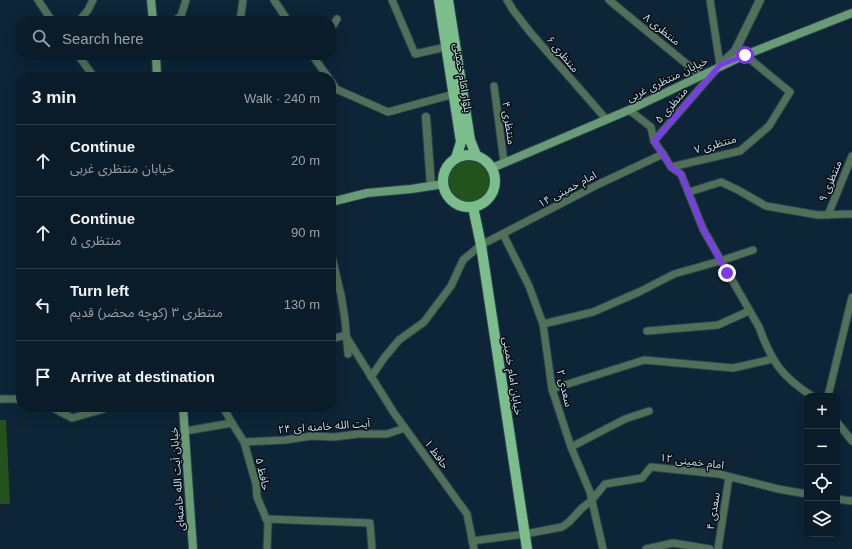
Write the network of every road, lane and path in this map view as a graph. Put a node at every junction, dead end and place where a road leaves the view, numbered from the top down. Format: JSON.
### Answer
{"nodes":[{"id":1,"x":38,"y":0,"type":"edge"},
{"id":2,"x":93,"y":0,"type":"edge"},
{"id":3,"x":151,"y":0,"type":"edge"},
{"id":4,"x":186,"y":0,"type":"edge"},
{"id":5,"x":243,"y":0,"type":"edge"},
{"id":6,"x":274,"y":0,"type":"edge"},
{"id":7,"x":392,"y":0,"type":"edge"},
{"id":8,"x":439,"y":0,"type":"edge"},
{"id":9,"x":448,"y":0,"type":"edge"},
{"id":10,"x":507,"y":0,"type":"edge"},
{"id":11,"x":609,"y":0,"type":"edge"},
{"id":12,"x":710,"y":0,"type":"edge"},
{"id":13,"x":760,"y":0,"type":"edge"},
{"id":14,"x":852,"y":13,"type":"edge"},
{"id":15,"x":49,"y":16,"type":"edge"},
{"id":16,"x":83,"y":16,"type":"edge"},
{"id":17,"x":153,"y":16,"type":"edge"},
{"id":18,"x":181,"y":16,"type":"edge"},
{"id":19,"x":241,"y":16,"type":"edge"},
{"id":20,"x":285,"y":16,"type":"edge"},
{"id":21,"x":338,"y":19,"type":"dead end"},
{"id":22,"x":336,"y":22,"type":"edge"},
{"id":23,"x":446,"y":47,"type":"junction"},
{"id":24,"x":735,"y":51,"type":"junction"},
{"id":25,"x":745,"y":55,"type":"junction"},
{"id":26,"x":82,"y":60,"type":"edge"},
{"id":27,"x":156,"y":60,"type":"edge"},
{"id":28,"x":316,"y":60,"type":"edge"},
{"id":29,"x":720,"y":65,"type":"junction"},
{"id":30,"x":90,"y":72,"type":"edge"},
{"id":31,"x":157,"y":72,"type":"edge"},
{"id":32,"x":324,"y":72,"type":"edge"},
{"id":33,"x":700,"y":75,"type":"junction"},
{"id":34,"x":494,"y":86,"type":"dead end"},
{"id":35,"x":336,"y":89,"type":"edge"},
{"id":36,"x":454,"y":94,"type":"junction"},
{"id":37,"x":629,"y":110,"type":"junction"},
{"id":38,"x":426,"y":117,"type":"dead end"},
{"id":39,"x":606,"y":119,"type":"junction"},
{"id":40,"x":654,"y":141,"type":"junction"},
{"id":41,"x":663,"y":154,"type":"junction"},
{"id":42,"x":476,"y":156,"type":"junction"},
{"id":43,"x":852,"y":156,"type":"edge"},
{"id":44,"x":456,"y":158,"type":"junction"},
{"id":45,"x":504,"y":162,"type":"junction"},
{"id":46,"x":671,"y":167,"type":"junction"},
{"id":47,"x":492,"y":168,"type":"junction"},
{"id":48,"x":444,"y":184,"type":"junction"},
{"id":49,"x":431,"y":186,"type":"junction"},
{"id":50,"x":689,"y":192,"type":"junction"},
{"id":51,"x":336,"y":201,"type":"edge"},
{"id":52,"x":473,"y":207,"type":"junction"},
{"id":53,"x":852,"y":214,"type":"edge"},
{"id":54,"x":828,"y":215,"type":"junction"},
{"id":55,"x":503,"y":234,"type":"junction"},
{"id":56,"x":481,"y":245,"type":"junction"},
{"id":57,"x":753,"y":250,"type":"dead end"},
{"id":58,"x":720,"y":261,"type":"junction"},
{"id":59,"x":336,"y":274,"type":"edge"},
{"id":60,"x":852,"y":297,"type":"edge"},
{"id":61,"x":749,"y":311,"type":"junction"},
{"id":62,"x":543,"y":324,"type":"junction"},
{"id":63,"x":647,"y":331,"type":"dead end"},
{"id":64,"x":336,"y":338,"type":"edge"},
{"id":65,"x":347,"y":338,"type":"junction"},
{"id":66,"x":348,"y":354,"type":"dead end"},
{"id":67,"x":773,"y":359,"type":"junction"},
{"id":68,"x":371,"y":378,"type":"junction"},
{"id":69,"x":552,"y":389,"type":"junction"},
{"id":70,"x":808,"y":393,"type":"edge"},
{"id":71,"x":829,"y":393,"type":"edge"},
{"id":72,"x":16,"y":399,"type":"edge"},
{"id":73,"x":0,"y":400,"type":"edge"},
{"id":74,"x":649,"y":411,"type":"dead end"},
{"id":75,"x":61,"y":412,"type":"edge"},
{"id":76,"x":96,"y":412,"type":"edge"},
{"id":77,"x":183,"y":412,"type":"edge"},
{"id":78,"x":226,"y":412,"type":"edge"},
{"id":79,"x":232,"y":423,"type":"junction"},
{"id":80,"x":840,"y":426,"type":"edge"},
{"id":81,"x":405,"y":428,"type":"junction"},
{"id":82,"x":185,"y":431,"type":"junction"},
{"id":83,"x":852,"y":441,"type":"edge"},
{"id":84,"x":244,"y":442,"type":"junction"},
{"id":85,"x":571,"y":447,"type":"junction"},
{"id":86,"x":729,"y":476,"type":"junction"},
{"id":87,"x":804,"y":493,"type":"edge"},
{"id":88,"x":840,"y":499,"type":"edge"},
{"id":89,"x":591,"y":501,"type":"junction"},
{"id":90,"x":852,"y":501,"type":"edge"},
{"id":91,"x":266,"y":519,"type":"junction"},
{"id":92,"x":525,"y":534,"type":"junction"},
{"id":93,"x":472,"y":541,"type":"junction"},
{"id":94,"x":193,"y":549,"type":"edge"},
{"id":95,"x":267,"y":549,"type":"edge"},
{"id":96,"x":372,"y":549,"type":"edge"},
{"id":97,"x":474,"y":549,"type":"edge"},
{"id":98,"x":527,"y":549,"type":"edge"},
{"id":99,"x":603,"y":549,"type":"edge"},
{"id":100,"x":646,"y":549,"type":"edge"},
{"id":101,"x":710,"y":549,"type":"edge"},
{"id":102,"x":718,"y":549,"type":"edge"}],
"edges":[{"from":1,"to":15,"type":"street"},
{"from":2,"to":16,"type":"street"},
{"from":3,"to":17,"type":"main road"},
{"from":4,"to":18,"type":"street"},
{"from":5,"to":19,"type":"street"},
{"from":6,"to":20,"type":"street"},
{"from":7,"to":23,"type":"street"},
{"from":8,"to":23,"type":"main road","name":"بلوار امام خمینی"},
{"from":9,"to":42,"type":"main road","name":"بلوار امام خمینی"},
{"from":10,"to":39,"type":"street","name":"منتظری ۶"},
{"from":11,"to":33,"type":"street","name":"منتظری ۸"},
{"from":12,"to":29,"type":"street"},
{"from":13,"to":24,"type":"street"},
{"from":14,"to":25,"type":"main road","name":"خیابان منتظری غربی"},
{"from":21,"to":22,"type":"street"},
{"from":23,"to":36,"type":"main road","name":"بلوار امام خمینی"},
{"from":24,"to":25,"type":"street","name":"منتظری ۷"},
{"from":24,"to":29,"type":"street"},
{"from":25,"to":29,"type":"main road","name":"خیابان منتظری غربی"},
{"from":25,"to":46,"type":"street","name":"منتظری ۷"},
{"from":26,"to":30,"type":"street"},
{"from":27,"to":31,"type":"main road"},
{"from":28,"to":32,"type":"street"},
{"from":29,"to":33,"type":"main road","name":"خیابان منتظری غربی"},
{"from":29,"to":40,"type":"street","name":"منتظری ۵"},
{"from":33,"to":37,"type":"main road","name":"خیابان منتظری غربی"},
{"from":34,"to":45,"type":"street","name":"منتظری ۴"},
{"from":35,"to":36,"type":"street"},
{"from":36,"to":44,"type":"main road","name":"بلوار امام خمینی"},
{"from":37,"to":39,"type":"main road","name":"خیابان منتظری غربی"},
{"from":37,"to":40,"type":"street"},
{"from":38,"to":49,"type":"street"},
{"from":39,"to":45,"type":"main road","name":"خیابان منتظری غربی"},
{"from":40,"to":41,"type":"street"},
{"from":41,"to":46,"type":"street"},
{"from":41,"to":55,"type":"street","name":"امام خمینی ۱۴"},
{"from":42,"to":44,"type":"main road"},
{"from":42,"to":47,"type":"main road"},
{"from":43,"to":54,"type":"street","name":"منتظری ۹"},
{"from":44,"to":48,"type":"main road"},
{"from":45,"to":47,"type":"main road","name":"خیابان منتظری غربی"},
{"from":46,"to":50,"type":"street"},
{"from":47,"to":52,"type":"main road"},
{"from":48,"to":49,"type":"main road"},
{"from":48,"to":52,"type":"main road"},
{"from":49,"to":51,"type":"main road"},
{"from":50,"to":54,"type":"street"},
{"from":50,"to":58,"type":"street"},
{"from":52,"to":56,"type":"main road","name":"خیابان امام خمینی"},
{"from":53,"to":54,"type":"street"},
{"from":55,"to":56,"type":"street","name":"امام خمینی ۱۴"},
{"from":55,"to":62,"type":"street","name":"سعدی ۲"},
{"from":56,"to":68,"type":"street","name":"امام خمینی ۱۴"},
{"from":56,"to":92,"type":"main road","name":"خیابان امام خمینی"},
{"from":57,"to":58,"type":"street"},
{"from":58,"to":61,"type":"street"},
{"from":58,"to":62,"type":"street"},
{"from":59,"to":65,"type":"street"},
{"from":60,"to":71,"type":"street"},
{"from":61,"to":63,"type":"street"},
{"from":61,"to":67,"type":"street"},
{"from":62,"to":69,"type":"street","name":"سعدی ۲"},
{"from":64,"to":65,"type":"street"},
{"from":65,"to":66,"type":"street"},
{"from":65,"to":68,"type":"street","name":"حافظ ۱"},
{"from":67,"to":69,"type":"street"},
{"from":67,"to":70,"type":"street"},
{"from":68,"to":81,"type":"street","name":"حافظ ۱"},
{"from":69,"to":85,"type":"street","name":"سعدی ۲"},
{"from":72,"to":73,"type":"street"},
{"from":74,"to":85,"type":"street"},
{"from":75,"to":76,"type":"street"},
{"from":77,"to":82,"type":"main road","name":"خیابان آیت الله خامنه‌ای"},
{"from":78,"to":79,"type":"street","name":"حافظ ۵"},
{"from":79,"to":82,"type":"street"},
{"from":79,"to":84,"type":"street","name":"حافظ ۵"},
{"from":80,"to":83,"type":"street"},
{"from":81,"to":84,"type":"street","name":"آیت الله خامنه ای ۲۴"},
{"from":81,"to":93,"type":"street","name":"حافظ ۱"},
{"from":82,"to":94,"type":"main road","name":"خیابان آیت الله خامنه‌ای"},
{"from":84,"to":91,"type":"street","name":"حافظ ۵"},
{"from":85,"to":89,"type":"street","name":"سعدی ۲"},
{"from":86,"to":87,"type":"street","name":"امام خمینی ۱۲"},
{"from":86,"to":89,"type":"street","name":"امام خمینی ۱۲"},
{"from":86,"to":102,"type":"street","name":"سعدی ۴"},
{"from":88,"to":90,"type":"street"},
{"from":89,"to":92,"type":"street","name":"امام خمینی ۱۲"},
{"from":89,"to":99,"type":"street","name":"سعدی ۲"},
{"from":91,"to":95,"type":"street","name":"حافظ ۵"},
{"from":91,"to":96,"type":"street"},
{"from":92,"to":93,"type":"street","name":"امام خمینی ۱۲"},
{"from":92,"to":98,"type":"main road","name":"خیابان امام خمینی"},
{"from":93,"to":97,"type":"street","name":"حافظ ۱"},
{"from":100,"to":101,"type":"street"}]}
